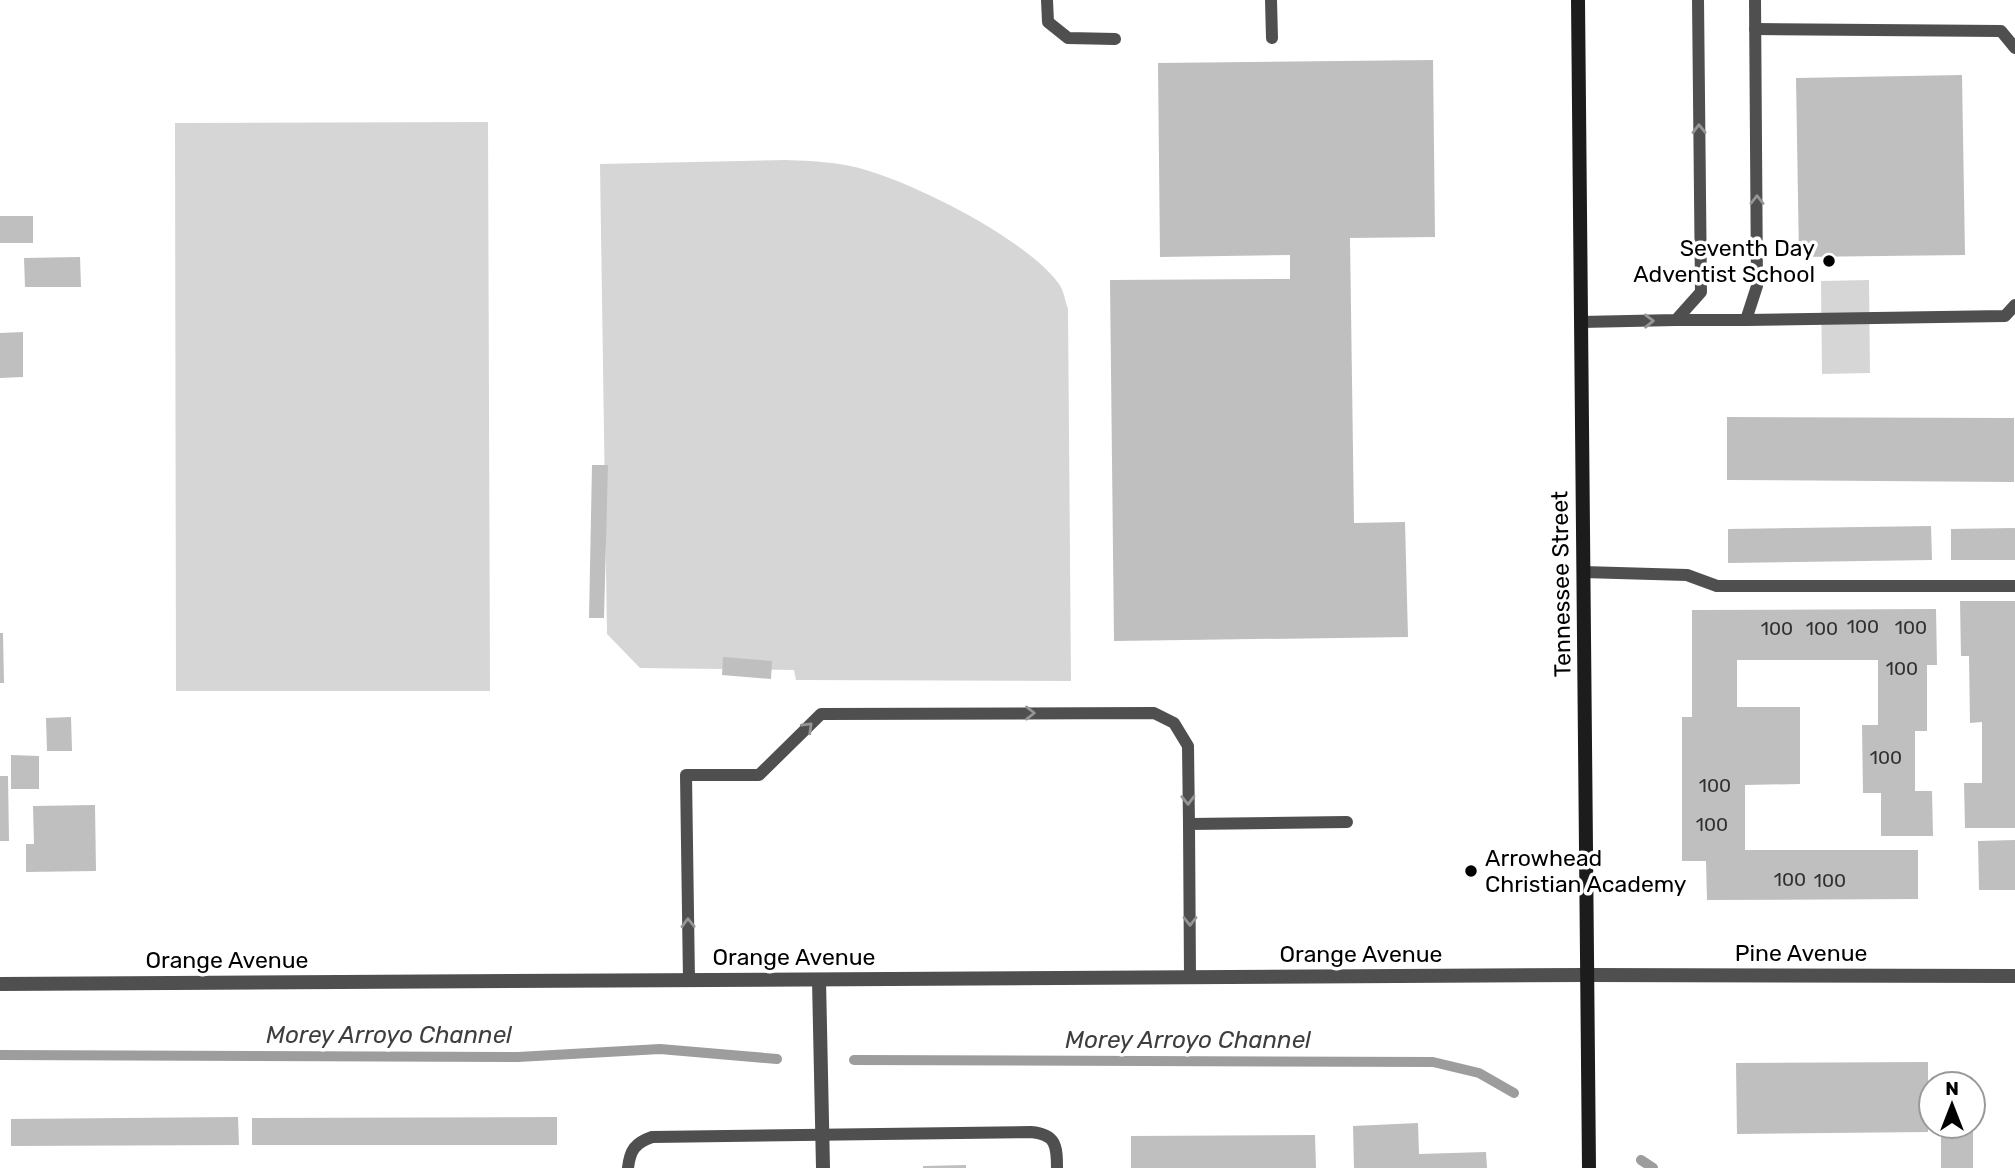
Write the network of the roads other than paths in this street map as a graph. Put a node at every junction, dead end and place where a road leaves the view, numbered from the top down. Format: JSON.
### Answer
{"nodes":[{"id":1,"x":1048,"y":0,"type":"edge"},
{"id":2,"x":1271,"y":0,"type":"edge"},
{"id":3,"x":1578,"y":0,"type":"edge"},
{"id":4,"x":1698,"y":0,"type":"edge"},
{"id":5,"x":1755,"y":0,"type":"edge"},
{"id":6,"x":1755,"y":29,"type":"junction"},
{"id":7,"x":1272,"y":38,"type":"dead end"},
{"id":8,"x":1115,"y":39,"type":"dead end"},
{"id":9,"x":2015,"y":48,"type":"edge"},
{"id":10,"x":2015,"y":305,"type":"edge"},
{"id":11,"x":1676,"y":320,"type":"junction"},
{"id":12,"x":1746,"y":320,"type":"junction"},
{"id":13,"x":1581,"y":322,"type":"junction"},
{"id":14,"x":1583,"y":572,"type":"junction"},
{"id":15,"x":2015,"y":586,"type":"edge"},
{"id":16,"x":1347,"y":821,"type":"dead end"},
{"id":17,"x":1189,"y":824,"type":"junction"},
{"id":18,"x":1587,"y":975,"type":"junction"},
{"id":19,"x":2015,"y":976,"type":"edge"},
{"id":20,"x":1190,"y":977,"type":"junction"},
{"id":21,"x":819,"y":979,"type":"junction"},
{"id":22,"x":689,"y":981,"type":"junction"},
{"id":23,"x":0,"y":984,"type":"edge"},
{"id":24,"x":822,"y":1133,"type":"junction"},
{"id":25,"x":628,"y":1168,"type":"edge"},
{"id":26,"x":822,"y":1168,"type":"edge"},
{"id":27,"x":1057,"y":1168,"type":"edge"},
{"id":28,"x":1589,"y":1168,"type":"edge"}],
"edges":[{"from":1,"to":8,"type":"lane"},
{"from":2,"to":7,"type":"lane"},
{"from":3,"to":13,"type":"main road","name":"Tennessee Street"},
{"from":11,"to":4,"type":"lane","one_way":true},
{"from":5,"to":6,"type":"lane"},
{"from":6,"to":9,"type":"lane"},
{"from":12,"to":6,"type":"lane","one_way":true},
{"from":10,"to":12,"type":"lane"},
{"from":11,"to":12,"type":"lane"},
{"from":13,"to":11,"type":"lane","one_way":true},
{"from":13,"to":14,"type":"main road","name":"Tennessee Street"},
{"from":14,"to":15,"type":"lane"},
{"from":14,"to":18,"type":"main road","name":"Tennessee Street"},
{"from":16,"to":17,"type":"lane"},
{"from":17,"to":20,"type":"lane","one_way":true},
{"from":22,"to":17,"type":"lane","one_way":true},
{"from":18,"to":19,"type":"street","name":"Pine Avenue"},
{"from":18,"to":20,"type":"street","name":"Orange Avenue"},
{"from":18,"to":28,"type":"main road","name":"Tennessee Street"},
{"from":20,"to":21,"type":"street","name":"Orange Avenue"},
{"from":21,"to":22,"type":"street","name":"Orange Avenue"},
{"from":21,"to":24,"type":"street"},
{"from":22,"to":23,"type":"street","name":"Orange Avenue"},
{"from":24,"to":25,"type":"lane"},
{"from":24,"to":26,"type":"street"},
{"from":24,"to":27,"type":"lane"}]}
